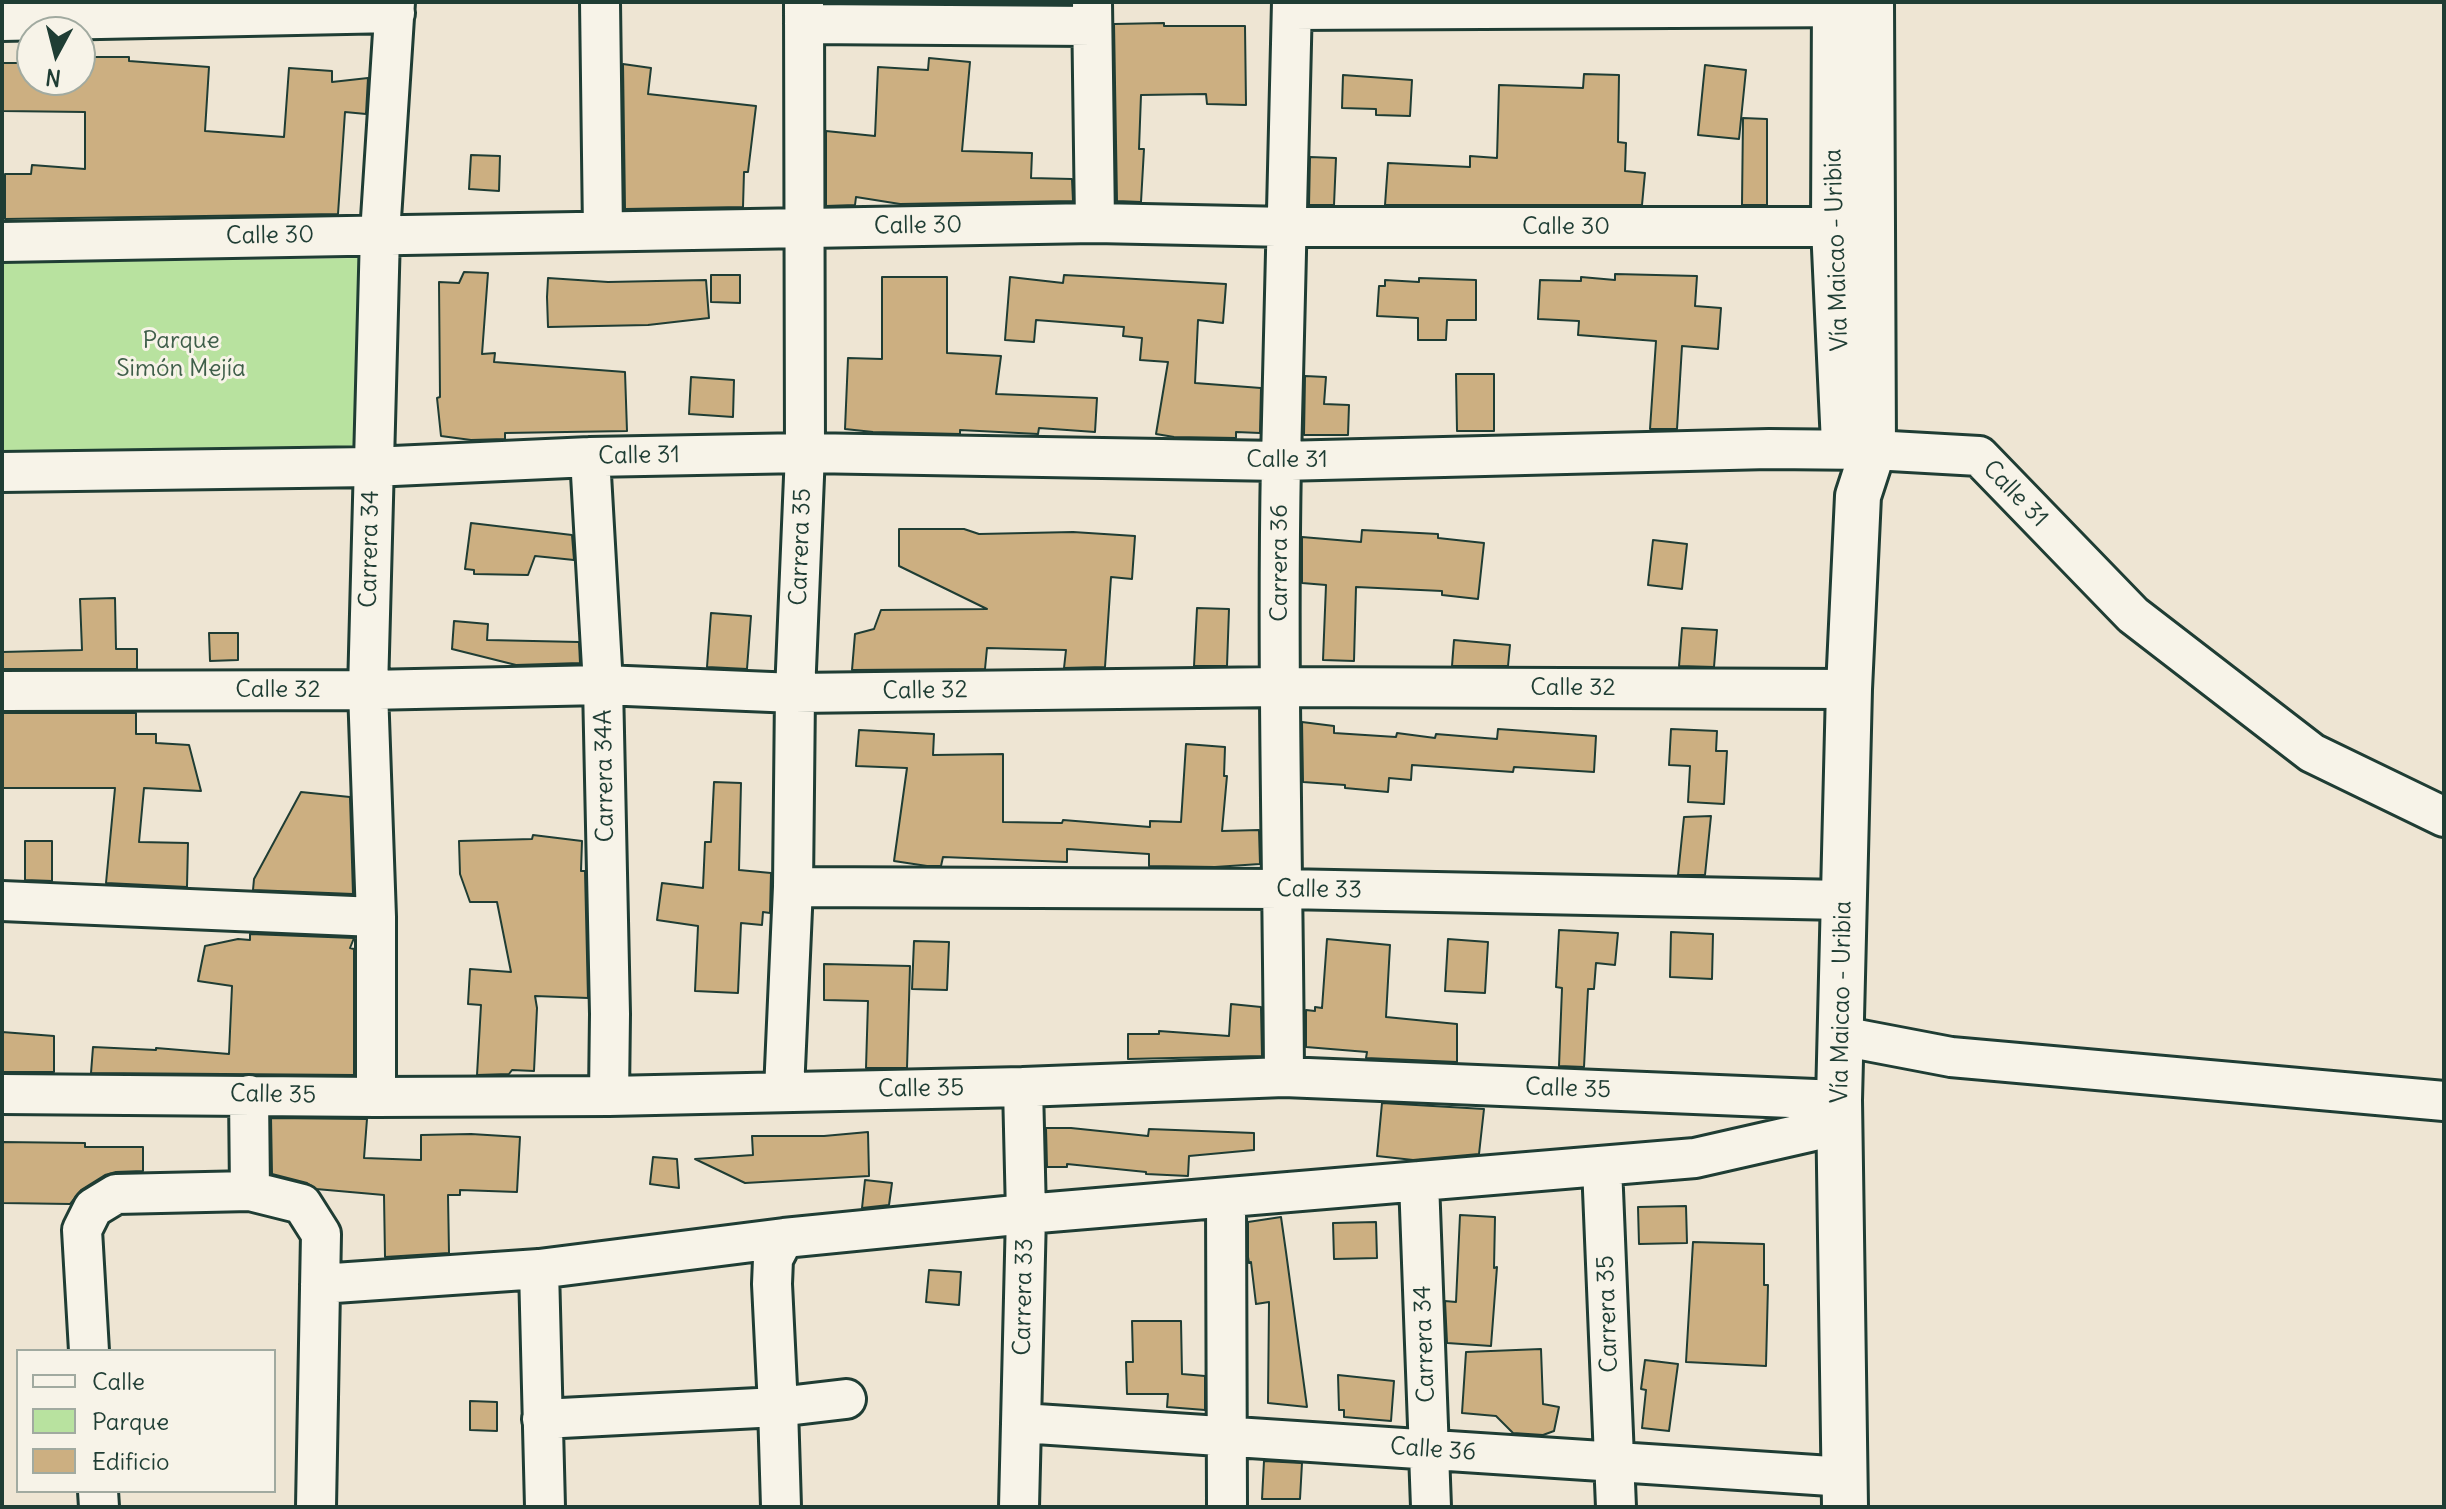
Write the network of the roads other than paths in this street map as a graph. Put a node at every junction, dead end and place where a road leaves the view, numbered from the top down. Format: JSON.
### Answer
{"nodes":[{"id":1,"x":600,"y":2,"type":"edge"},
{"id":2,"x":1853,"y":5,"type":"edge"},
{"id":3,"x":1292,"y":6,"type":"edge"},
{"id":4,"x":395,"y":8,"type":"edge"},
{"id":5,"x":804,"y":13,"type":"edge"},
{"id":6,"x":1092,"y":14,"type":"edge"},
{"id":7,"x":2,"y":21,"type":"edge"},
{"id":8,"x":1095,"y":223,"type":"junction"},
{"id":9,"x":1288,"y":227,"type":"junction"},
{"id":10,"x":1834,"y":227,"type":"junction"},
{"id":11,"x":805,"y":228,"type":"junction"},
{"id":12,"x":603,"y":231,"type":"junction"},
{"id":13,"x":380,"y":234,"type":"junction"},
{"id":14,"x":2,"y":242,"type":"edge"},
{"id":15,"x":1859,"y":450,"type":"junction"},
{"id":16,"x":805,"y":453,"type":"junction"},
{"id":17,"x":590,"y":457,"type":"junction"},
{"id":18,"x":1281,"y":461,"type":"junction"},
{"id":19,"x":372,"y":467,"type":"junction"},
{"id":20,"x":2,"y":472,"type":"edge"},
{"id":21,"x":603,"y":685,"type":"junction"},
{"id":22,"x":1279,"y":687,"type":"junction"},
{"id":23,"x":1849,"y":689,"type":"junction"},
{"id":24,"x":368,"y":690,"type":"junction"},
{"id":25,"x":2,"y":691,"type":"edge"},
{"id":26,"x":795,"y":693,"type":"junction"},
{"id":27,"x":2444,"y":817,"type":"edge"},
{"id":28,"x":793,"y":887,"type":"junction"},
{"id":29,"x":1283,"y":889,"type":"junction"},
{"id":30,"x":1844,"y":900,"type":"junction"},
{"id":31,"x":2,"y":901,"type":"edge"},
{"id":32,"x":376,"y":917,"type":"junction"},
{"id":33,"x":1841,"y":1036,"type":"junction"},
{"id":34,"x":1284,"y":1077,"type":"junction"},
{"id":35,"x":1023,"y":1087,"type":"junction"},
{"id":36,"x":784,"y":1091,"type":"junction"},
{"id":37,"x":2,"y":1094,"type":"edge"},
{"id":38,"x":249,"y":1095,"type":"junction"},
{"id":39,"x":609,"y":1096,"type":"junction"},
{"id":40,"x":376,"y":1097,"type":"junction"},
{"id":41,"x":2444,"y":1101,"type":"edge"},
{"id":42,"x":1840,"y":1112,"type":"junction"},
{"id":43,"x":1602,"y":1166,"type":"junction"},
{"id":44,"x":1419,"y":1181,"type":"junction"},
{"id":45,"x":250,"y":1191,"type":"junction"},
{"id":46,"x":1226,"y":1198,"type":"junction"},
{"id":47,"x":1026,"y":1214,"type":"junction"},
{"id":48,"x":784,"y":1238,"type":"junction"},
{"id":49,"x":539,"y":1269,"type":"junction"},
{"id":50,"x":320,"y":1284,"type":"junction"},
{"id":51,"x":89,"y":1349,"type":"edge"},
{"id":52,"x":846,"y":1399,"type":"dead end"},
{"id":53,"x":778,"y":1407,"type":"junction"},
{"id":54,"x":542,"y":1419,"type":"junction"},
{"id":55,"x":1021,"y":1423,"type":"junction"},
{"id":56,"x":1226,"y":1436,"type":"junction"},
{"id":57,"x":1428,"y":1450,"type":"junction"},
{"id":58,"x":1614,"y":1462,"type":"junction"},
{"id":59,"x":1846,"y":1492,"type":"edge"},
{"id":60,"x":316,"y":1507,"type":"edge"},
{"id":61,"x":545,"y":1507,"type":"edge"},
{"id":62,"x":781,"y":1507,"type":"edge"},
{"id":63,"x":1019,"y":1507,"type":"edge"},
{"id":64,"x":1227,"y":1507,"type":"edge"},
{"id":65,"x":1431,"y":1507,"type":"edge"},
{"id":66,"x":1616,"y":1507,"type":"edge"}],
"edges":[{"from":1,"to":12,"type":"street"},
{"from":2,"to":3,"type":"street"},
{"from":2,"to":10,"type":"street","name":"Vía Maicao - Uribia"},
{"from":2,"to":15,"type":"street","name":"Vía Maicao - Uribia"},
{"from":3,"to":9,"type":"street","name":"Carrera 36"},
{"from":4,"to":7,"type":"street"},
{"from":4,"to":13,"type":"street","name":"Carrera 34"},
{"from":5,"to":6,"type":"street"},
{"from":5,"to":11,"type":"street","name":"Carrera 35"},
{"from":6,"to":8,"type":"street"},
{"from":8,"to":9,"type":"street","name":"Calle 30"},
{"from":8,"to":11,"type":"street","name":"Calle 30"},
{"from":9,"to":10,"type":"street","name":"Calle 30"},
{"from":9,"to":18,"type":"street","name":"Carrera 36"},
{"from":10,"to":15,"type":"street","name":"Vía Maicao - Uribia"},
{"from":11,"to":12,"type":"street","name":"Calle 30"},
{"from":11,"to":16,"type":"street","name":"Carrera 35"},
{"from":12,"to":13,"type":"street","name":"Calle 30"},
{"from":13,"to":14,"type":"street","name":"Calle 30"},
{"from":13,"to":19,"type":"street","name":"Carrera 34"},
{"from":15,"to":18,"type":"street","name":"Calle 31"},
{"from":15,"to":23,"type":"street","name":"Vía Maicao - Uribia"},
{"from":15,"to":27,"type":"street","name":"Calle 31"},
{"from":16,"to":17,"type":"street","name":"Calle 31"},
{"from":16,"to":18,"type":"street","name":"Calle 31"},
{"from":16,"to":26,"type":"street","name":"Carrera 35"},
{"from":17,"to":19,"type":"street","name":"Calle 31"},
{"from":17,"to":21,"type":"street","name":"Carrera 34A"},
{"from":18,"to":22,"type":"street","name":"Carrera 36"},
{"from":19,"to":20,"type":"street","name":"Calle 31"},
{"from":19,"to":24,"type":"street","name":"Carrera 34"},
{"from":21,"to":24,"type":"street","name":"Calle 32"},
{"from":21,"to":26,"type":"street","name":"Calle 32"},
{"from":21,"to":39,"type":"street","name":"Carrera 34A"},
{"from":22,"to":23,"type":"street","name":"Calle 32"},
{"from":22,"to":26,"type":"street","name":"Calle 32"},
{"from":22,"to":29,"type":"street","name":"Carrera 36"},
{"from":23,"to":30,"type":"street","name":"Vía Maicao - Uribia"},
{"from":24,"to":25,"type":"street","name":"Calle 32"},
{"from":24,"to":32,"type":"street","name":"Carrera 34"},
{"from":26,"to":28,"type":"street","name":"Carrera 35"},
{"from":28,"to":29,"type":"street","name":"Calle 33"},
{"from":28,"to":36,"type":"street","name":"Carrera 35"},
{"from":29,"to":30,"type":"street","name":"Calle 33"},
{"from":29,"to":34,"type":"street","name":"Carrera 36"},
{"from":30,"to":33,"type":"street","name":"Vía Maicao - Uribia"},
{"from":31,"to":32,"type":"street"},
{"from":32,"to":40,"type":"street","name":"Carrera 34"},
{"from":33,"to":41,"type":"street"},
{"from":33,"to":42,"type":"street","name":"Vía Maicao - Uribia"},
{"from":34,"to":35,"type":"street","name":"Calle 35"},
{"from":34,"to":42,"type":"street","name":"Calle 35"},
{"from":35,"to":36,"type":"street","name":"Calle 35"},
{"from":35,"to":47,"type":"street","name":"Carrera 33"},
{"from":36,"to":39,"type":"street","name":"Calle 35"},
{"from":37,"to":38,"type":"street","name":"Calle 35"},
{"from":38,"to":40,"type":"street","name":"Calle 35"},
{"from":38,"to":45,"type":"street"},
{"from":39,"to":40,"type":"street","name":"Calle 35"},
{"from":42,"to":43,"type":"street"},
{"from":42,"to":59,"type":"street","name":"Vía Maicao - Uribia"},
{"from":43,"to":44,"type":"street"},
{"from":43,"to":58,"type":"street","name":"Carrera 35"},
{"from":44,"to":46,"type":"street"},
{"from":44,"to":57,"type":"street","name":"Carrera 34"},
{"from":45,"to":50,"type":"street"},
{"from":45,"to":51,"type":"street"},
{"from":46,"to":47,"type":"street"},
{"from":46,"to":56,"type":"street"},
{"from":47,"to":48,"type":"street"},
{"from":47,"to":55,"type":"street","name":"Carrera 33"},
{"from":48,"to":49,"type":"street"},
{"from":48,"to":53,"type":"street"},
{"from":49,"to":50,"type":"street"},
{"from":49,"to":54,"type":"street"},
{"from":50,"to":60,"type":"street"},
{"from":52,"to":53,"type":"street"},
{"from":53,"to":54,"type":"street"},
{"from":53,"to":62,"type":"street"},
{"from":54,"to":61,"type":"street"},
{"from":55,"to":56,"type":"street","name":"Calle 36"},
{"from":55,"to":63,"type":"street","name":"Carrera 33"},
{"from":56,"to":57,"type":"street","name":"Calle 36"},
{"from":56,"to":64,"type":"street"},
{"from":57,"to":58,"type":"street","name":"Calle 36"},
{"from":57,"to":65,"type":"street","name":"Carrera 34"},
{"from":58,"to":59,"type":"street","name":"Calle 36"},
{"from":58,"to":66,"type":"street","name":"Carrera 35"}]}
